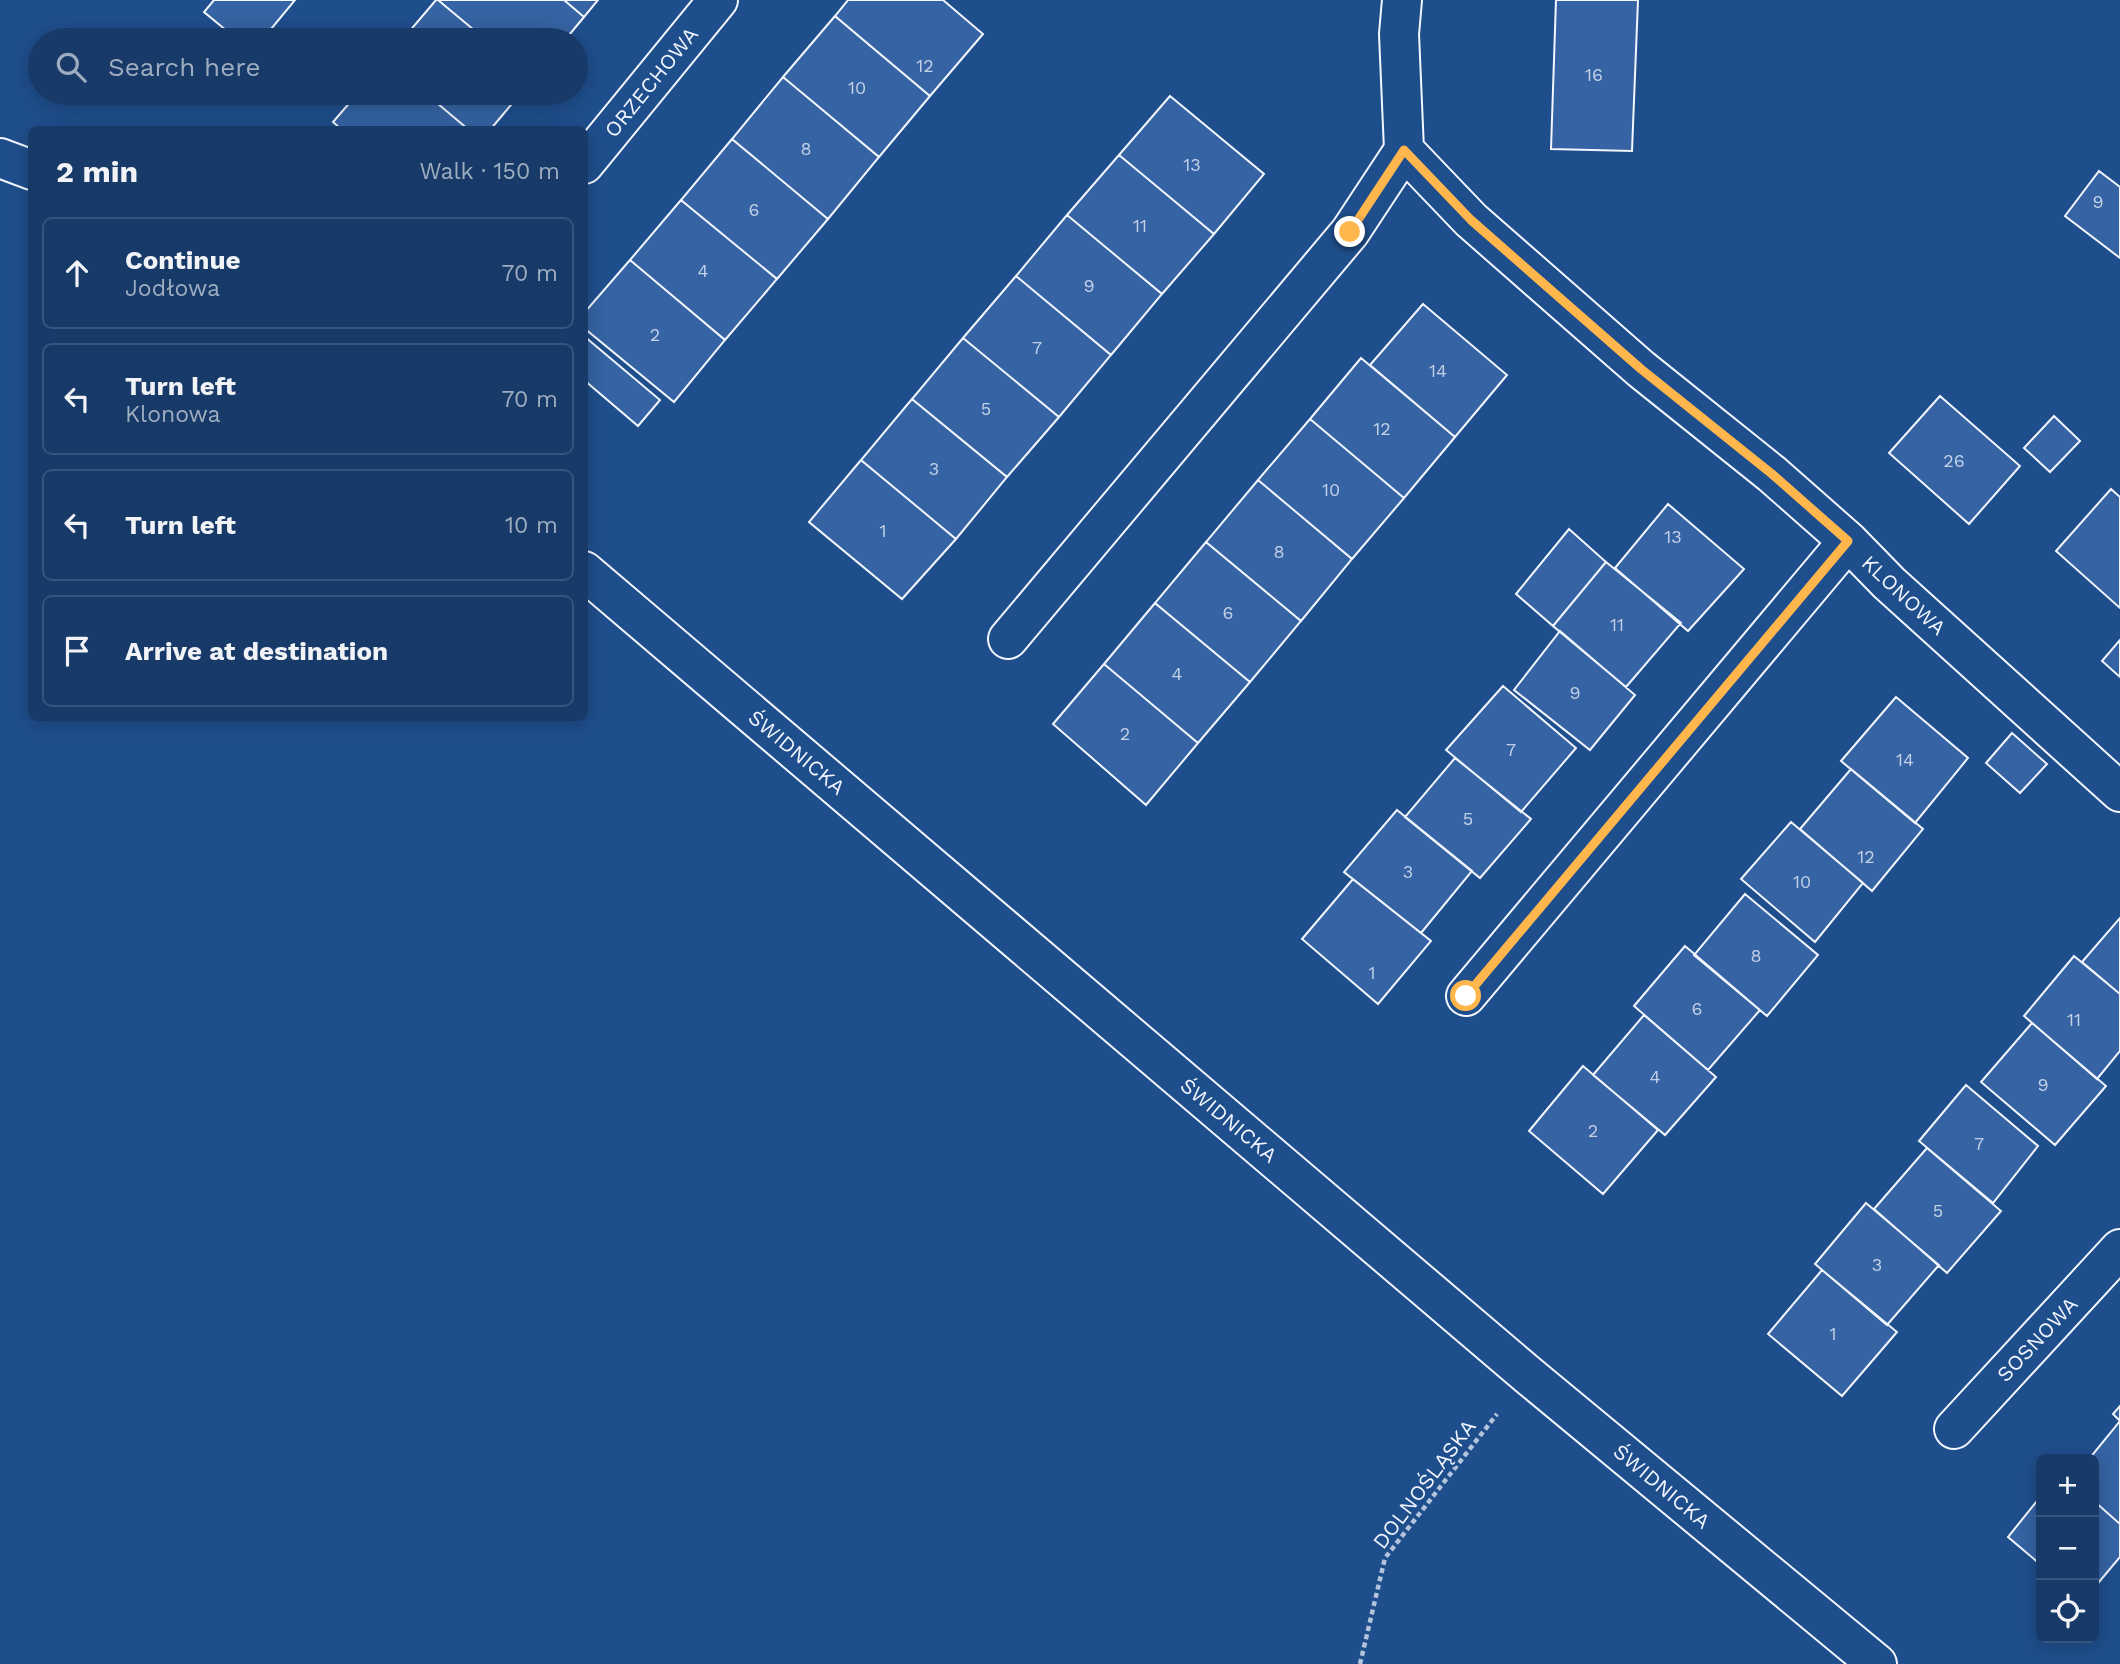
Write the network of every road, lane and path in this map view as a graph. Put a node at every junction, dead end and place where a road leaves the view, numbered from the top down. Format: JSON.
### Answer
{"nodes":[{"id":1,"x":718,"y":0,"type":"edge"},
{"id":2,"x":1402,"y":0,"type":"edge"},
{"id":3,"x":1404,"y":150,"type":"junction"},
{"id":4,"x":0,"y":158,"type":"edge"},
{"id":5,"x":588,"y":159,"type":"edge"},
{"id":6,"x":28,"y":168,"type":"edge"},
{"id":7,"x":1848,"y":541,"type":"junction"},
{"id":8,"x":588,"y":574,"type":"edge"},
{"id":9,"x":1008,"y":639,"type":"dead end"},
{"id":10,"x":2120,"y":792,"type":"edge"},
{"id":11,"x":1466,"y":996,"type":"dead end"},
{"id":12,"x":2120,"y":1249,"type":"edge"},
{"id":13,"x":1528,"y":1375,"type":"junction"},
{"id":14,"x":1954,"y":1429,"type":"dead end"},
{"id":15,"x":1360,"y":1664,"type":"edge"},
{"id":16,"x":1877,"y":1664,"type":"edge"}],
"edges":[{"from":1,"to":5,"type":"street","name":"ORZECHOWA"},
{"from":2,"to":3,"type":"street"},
{"from":3,"to":7,"type":"street","name":"KLONOWA"},
{"from":3,"to":9,"type":"street"},
{"from":4,"to":6,"type":"street"},
{"from":7,"to":10,"type":"street","name":"KLONOWA"},
{"from":7,"to":11,"type":"street"},
{"from":8,"to":13,"type":"street","name":"ŚWIDNICKA"},
{"from":12,"to":14,"type":"street","name":"SOSNOWA"},
{"from":13,"to":15,"type":"path","name":"DOLNOŚLĄSKA"},
{"from":13,"to":16,"type":"street","name":"ŚWIDNICKA"}]}
